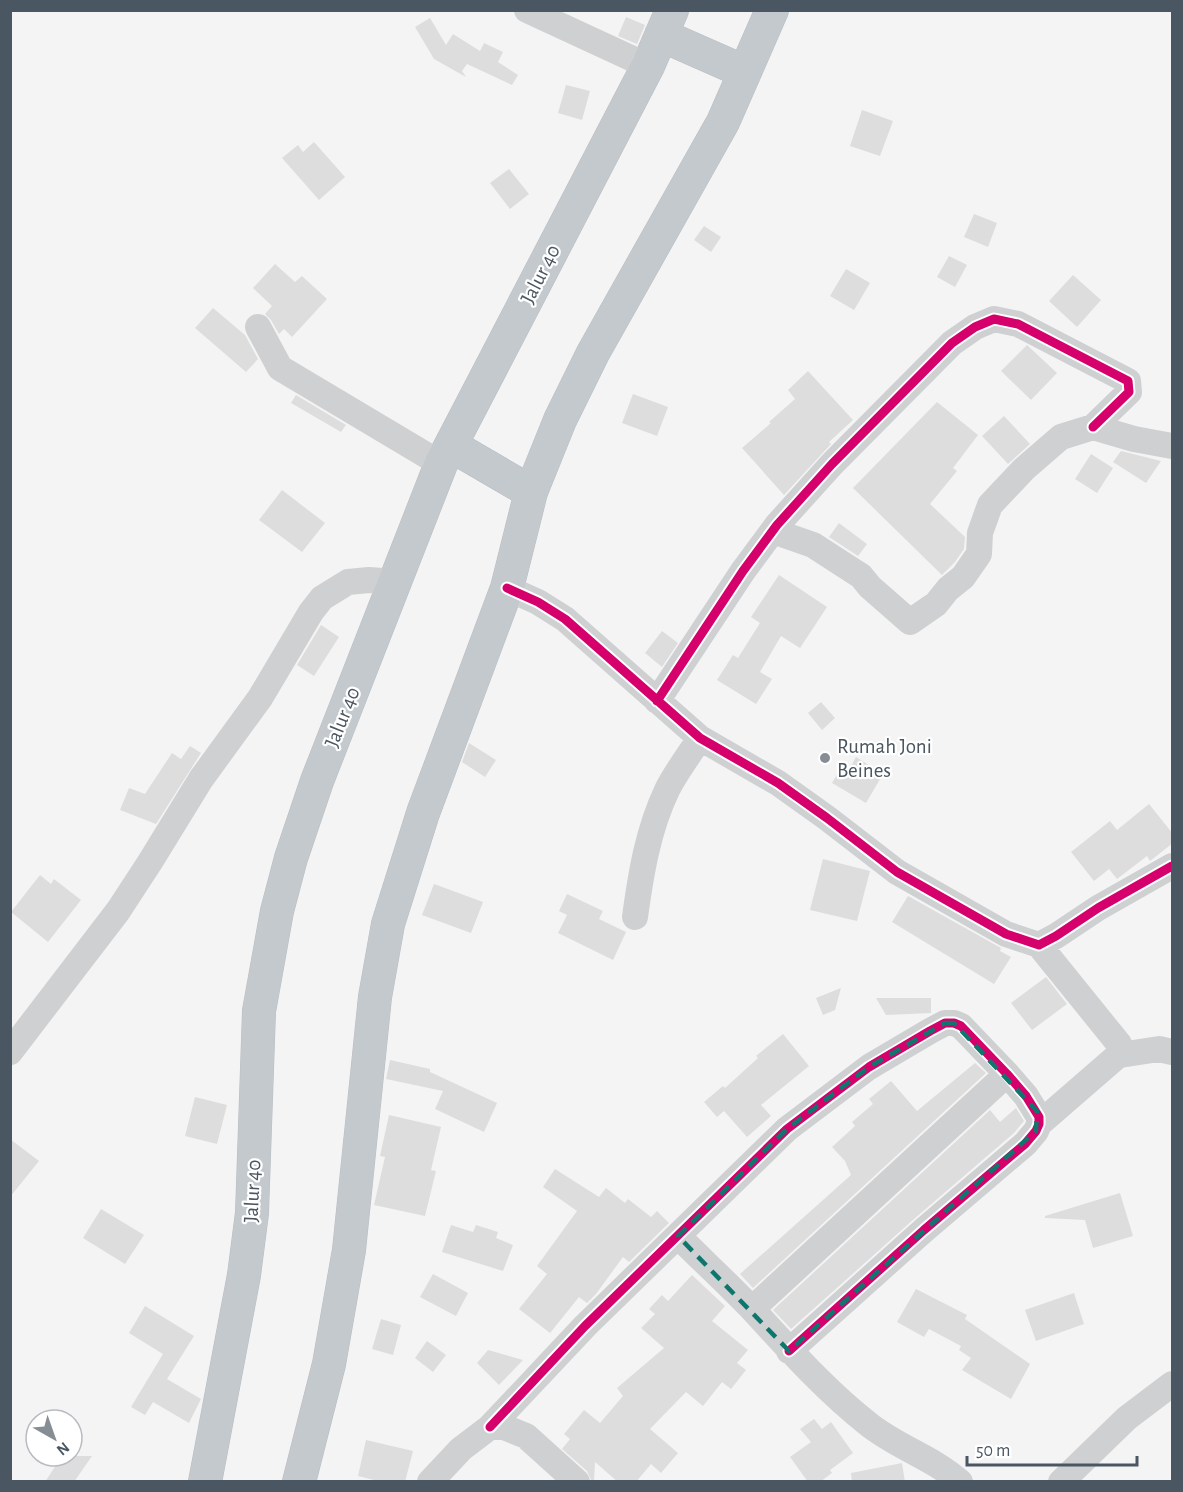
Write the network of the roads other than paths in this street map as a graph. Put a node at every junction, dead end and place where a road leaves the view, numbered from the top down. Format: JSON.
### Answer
{"nodes":[{"id":1,"x":526,"y":10,"type":"edge"},
{"id":2,"x":772,"y":10,"type":"edge"},
{"id":3,"x":667,"y":23,"type":"edge"},
{"id":4,"x":648,"y":66,"type":"junction"},
{"id":5,"x":745,"y":72,"type":"junction"},
{"id":6,"x":258,"y":327,"type":"dead end"},
{"id":7,"x":1093,"y":426,"type":"junction"},
{"id":8,"x":1173,"y":446,"type":"edge"},
{"id":9,"x":446,"y":455,"type":"junction"},
{"id":10,"x":531,"y":492,"type":"junction"},
{"id":11,"x":773,"y":531,"type":"junction"},
{"id":12,"x":396,"y":582,"type":"junction"},
{"id":13,"x":507,"y":588,"type":"junction"},
{"id":14,"x":657,"y":701,"type":"junction"},
{"id":15,"x":700,"y":738,"type":"junction"},
{"id":16,"x":1173,"y":866,"type":"edge"},
{"id":17,"x":635,"y":917,"type":"dead end"},
{"id":18,"x":1039,"y":945,"type":"junction"},
{"id":19,"x":10,"y":1052,"type":"edge"},
{"id":20,"x":1173,"y":1052,"type":"edge"},
{"id":21,"x":1120,"y":1055,"type":"junction"},
{"id":22,"x":1007,"y":1074,"type":"junction"},
{"id":23,"x":1039,"y":1124,"type":"junction"},
{"id":24,"x":678,"y":1236,"type":"junction"},
{"id":25,"x":752,"y":1309,"type":"junction"},
{"id":26,"x":789,"y":1351,"type":"junction"},
{"id":27,"x":1173,"y":1384,"type":"edge"},
{"id":28,"x":490,"y":1427,"type":"junction"},
{"id":29,"x":205,"y":1482,"type":"edge"},
{"id":30,"x":299,"y":1482,"type":"edge"},
{"id":31,"x":430,"y":1482,"type":"edge"},
{"id":32,"x":578,"y":1482,"type":"edge"},
{"id":33,"x":960,"y":1482,"type":"edge"},
{"id":34,"x":1061,"y":1482,"type":"edge"}],
"edges":[{"from":1,"to":4,"type":"street"},
{"from":2,"to":5,"type":"highway"},
{"from":3,"to":4,"type":"highway","name":"Jalur 40"},
{"from":3,"to":5,"type":"highway"},
{"from":4,"to":9,"type":"highway","name":"Jalur 40"},
{"from":5,"to":10,"type":"highway"},
{"from":6,"to":9,"type":"street"},
{"from":7,"to":8,"type":"street"},
{"from":7,"to":11,"type":"street"},
{"from":7,"to":11,"type":"street"},
{"from":9,"to":10,"type":"highway"},
{"from":9,"to":12,"type":"highway","name":"Jalur 40"},
{"from":10,"to":13,"type":"highway"},
{"from":11,"to":14,"type":"street"},
{"from":12,"to":19,"type":"street"},
{"from":12,"to":29,"type":"highway","name":"Jalur 40"},
{"from":13,"to":14,"type":"street"},
{"from":13,"to":30,"type":"highway"},
{"from":14,"to":15,"type":"street"},
{"from":15,"to":17,"type":"street"},
{"from":15,"to":18,"type":"street"},
{"from":16,"to":18,"type":"street"},
{"from":18,"to":21,"type":"street"},
{"from":20,"to":21,"type":"street"},
{"from":21,"to":23,"type":"street"},
{"from":22,"to":23,"type":"street"},
{"from":22,"to":24,"type":"street"},
{"from":22,"to":25,"type":"street"},
{"from":23,"to":26,"type":"street"},
{"from":24,"to":25,"type":"street"},
{"from":24,"to":28,"type":"street"},
{"from":25,"to":26,"type":"street"},
{"from":26,"to":33,"type":"street"},
{"from":27,"to":34,"type":"street"},
{"from":28,"to":31,"type":"street"},
{"from":28,"to":32,"type":"street"}]}
